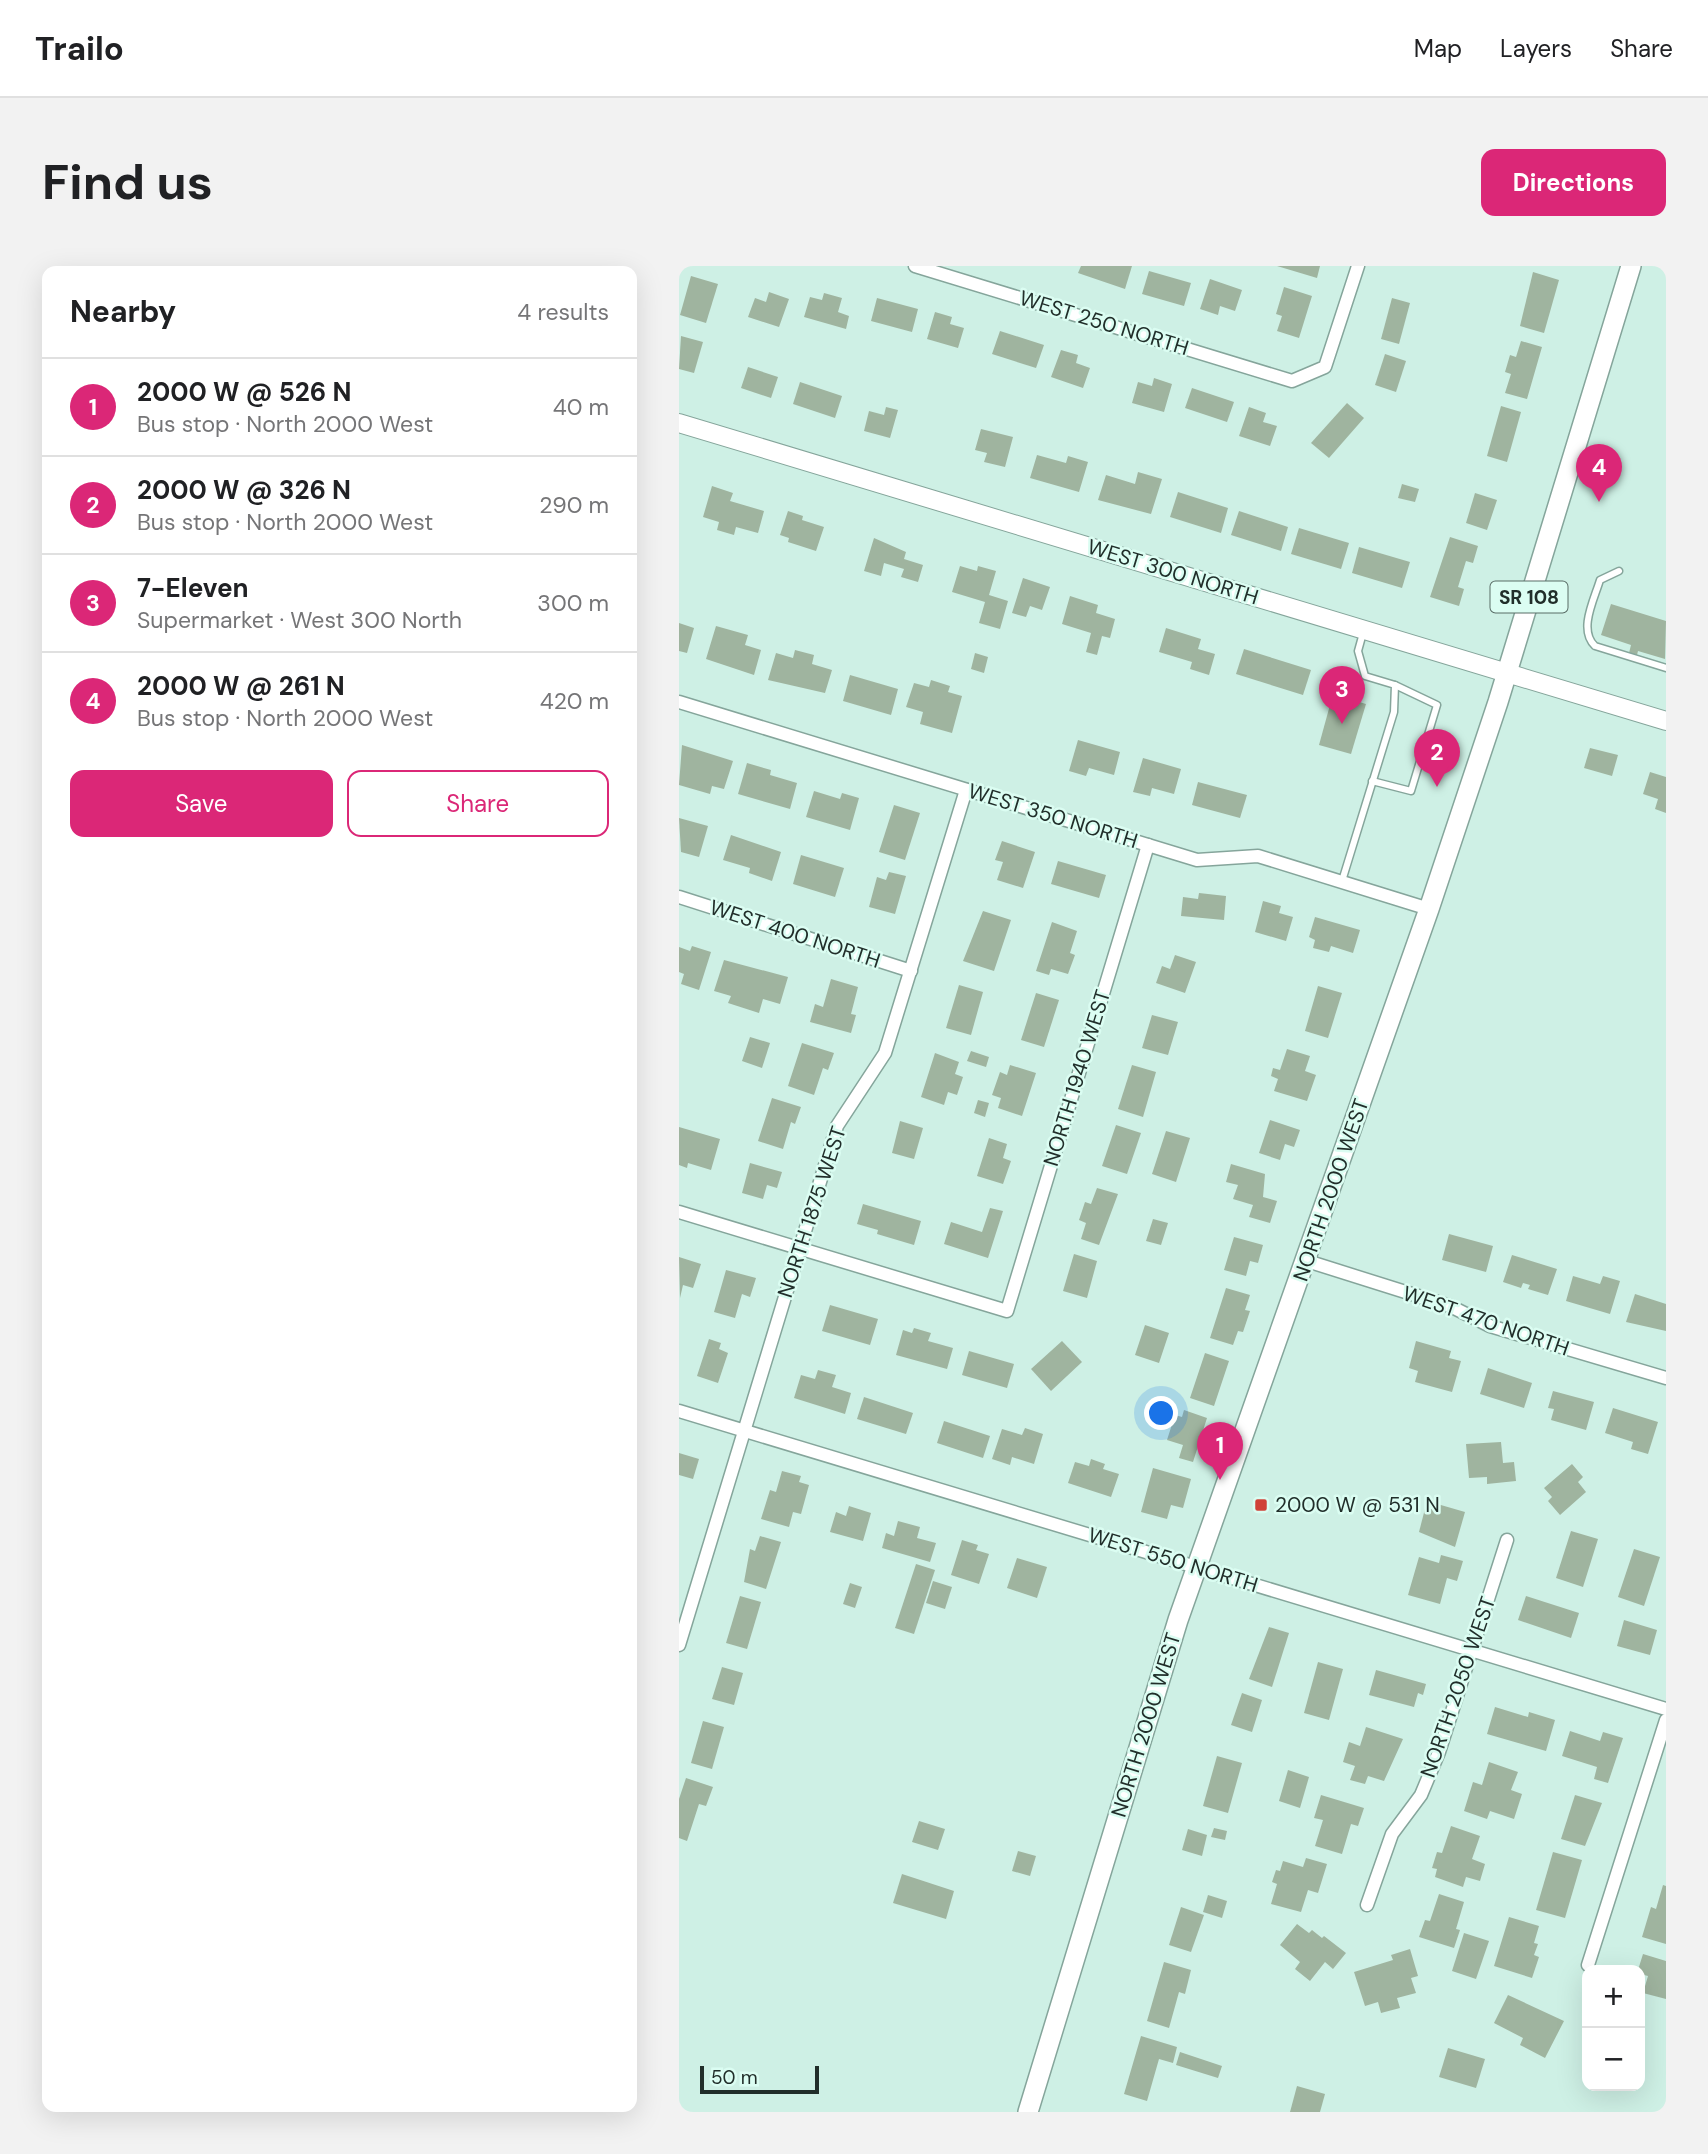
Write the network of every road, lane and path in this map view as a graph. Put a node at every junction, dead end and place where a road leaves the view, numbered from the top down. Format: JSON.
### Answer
{"nodes":[{"id":1,"x":915,"y":266,"type":"edge"},
{"id":2,"x":1358,"y":266,"type":"edge"},
{"id":3,"x":1631,"y":266,"type":"edge"},
{"id":4,"x":679,"y":423,"type":"edge"},
{"id":5,"x":1619,"y":571,"type":"dead end"},
{"id":6,"x":1364,"y":629,"type":"junction"},
{"id":7,"x":1666,"y":668,"type":"edge"},
{"id":8,"x":1506,"y":673,"type":"junction"},
{"id":9,"x":1395,"y":685,"type":"junction"},
{"id":10,"x":679,"y":702,"type":"edge"},
{"id":11,"x":1666,"y":721,"type":"edge"},
{"id":12,"x":1372,"y":781,"type":"junction"},
{"id":13,"x":967,"y":790,"type":"junction"},
{"id":14,"x":1148,"y":845,"type":"junction"},
{"id":15,"x":1342,"y":883,"type":"junction"},
{"id":16,"x":679,"y":897,"type":"edge"},
{"id":17,"x":1429,"y":909,"type":"junction"},
{"id":18,"x":911,"y":971,"type":"junction"},
{"id":19,"x":679,"y":1212,"type":"edge"},
{"id":20,"x":800,"y":1249,"type":"junction"},
{"id":21,"x":1307,"y":1261,"type":"junction"},
{"id":22,"x":1666,"y":1378,"type":"edge"},
{"id":23,"x":679,"y":1411,"type":"edge"},
{"id":24,"x":744,"y":1431,"type":"junction"},
{"id":25,"x":1507,"y":1540,"type":"dead end"},
{"id":26,"x":1197,"y":1567,"type":"junction"},
{"id":27,"x":679,"y":1644,"type":"edge"},
{"id":28,"x":1473,"y":1650,"type":"junction"},
{"id":29,"x":1666,"y":1709,"type":"edge"},
{"id":30,"x":1666,"y":1720,"type":"edge"},
{"id":31,"x":1367,"y":1905,"type":"dead end"},
{"id":32,"x":1588,"y":1965,"type":"dead end"},
{"id":33,"x":1028,"y":2112,"type":"edge"}],
"edges":[{"from":1,"to":2,"type":"street","name":"WEST 250 NORTH"},
{"from":3,"to":8,"type":"main road","name":"NORTH 2000 WEST","number":"SR 108"},
{"from":4,"to":6,"type":"main road","name":"WEST 300 NORTH"},
{"from":5,"to":7,"type":"lane"},
{"from":6,"to":8,"type":"main road","name":"WEST 300 NORTH"},
{"from":6,"to":9,"type":"lane"},
{"from":8,"to":11,"type":"main road","name":"WEST 300 NORTH"},
{"from":8,"to":17,"type":"main road","name":"NORTH 2000 WEST","number":"SR 108"},
{"from":9,"to":12,"type":"lane"},
{"from":9,"to":12,"type":"lane"},
{"from":10,"to":13,"type":"street","name":"WEST 350 NORTH"},
{"from":12,"to":15,"type":"lane"},
{"from":13,"to":14,"type":"street","name":"WEST 350 NORTH"},
{"from":13,"to":18,"type":"street","name":"NORTH 1875 WEST"},
{"from":14,"to":15,"type":"street","name":"WEST 350 NORTH"},
{"from":14,"to":20,"type":"street","name":"NORTH 1940 WEST"},
{"from":15,"to":17,"type":"street","name":"WEST 350 NORTH"},
{"from":16,"to":18,"type":"street","name":"WEST 400 NORTH"},
{"from":17,"to":21,"type":"main road","name":"NORTH 2000 WEST","number":"SR 108"},
{"from":18,"to":20,"type":"street","name":"NORTH 1875 WEST"},
{"from":19,"to":20,"type":"street"},
{"from":20,"to":24,"type":"street","name":"NORTH 1875 WEST"},
{"from":21,"to":22,"type":"street","name":"WEST 470 NORTH"},
{"from":21,"to":26,"type":"main road","name":"NORTH 2000 WEST","number":"SR 108"},
{"from":23,"to":24,"type":"street","name":"WEST 550 NORTH"},
{"from":24,"to":26,"type":"street","name":"WEST 550 NORTH"},
{"from":24,"to":27,"type":"street","name":"NORTH 1875 WEST"},
{"from":25,"to":28,"type":"street","name":"NORTH 2050 WEST"},
{"from":26,"to":28,"type":"street","name":"WEST 550 NORTH"},
{"from":26,"to":33,"type":"main road","name":"NORTH 2000 WEST","number":"SR 108"},
{"from":28,"to":29,"type":"street","name":"WEST 550 NORTH"},
{"from":28,"to":31,"type":"street","name":"NORTH 2050 WEST"},
{"from":30,"to":32,"type":"street"}]}
